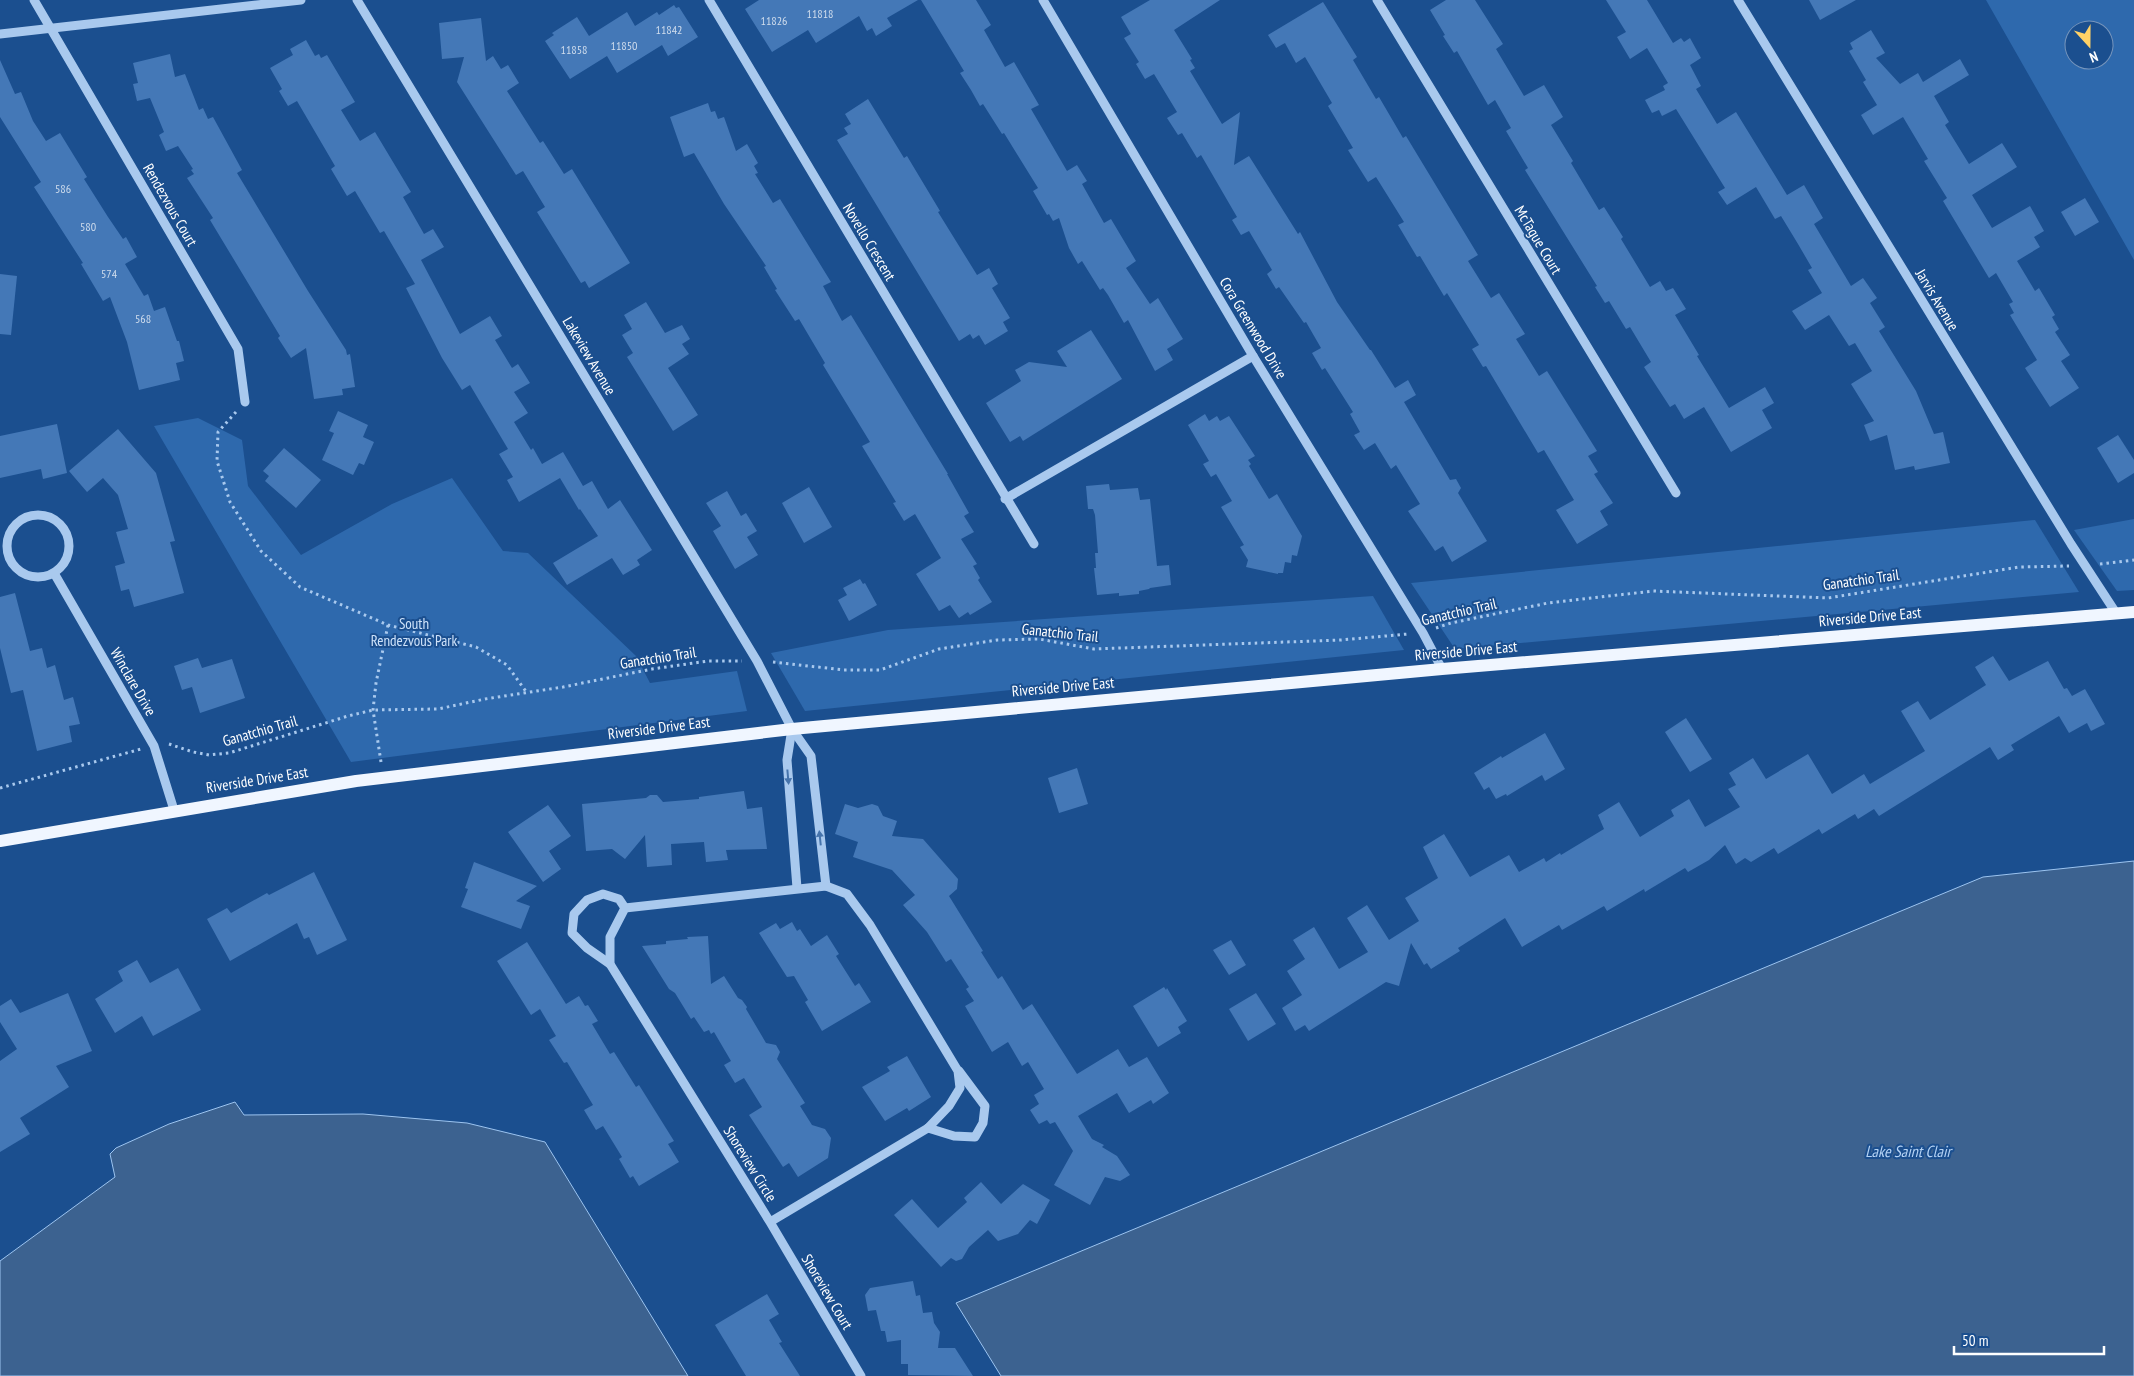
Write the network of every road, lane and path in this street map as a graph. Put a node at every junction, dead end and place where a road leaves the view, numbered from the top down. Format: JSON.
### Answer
{"nodes":[{"id":1,"x":34,"y":0,"type":"edge"},
{"id":2,"x":301,"y":0,"type":"edge"},
{"id":3,"x":358,"y":0,"type":"edge"},
{"id":4,"x":709,"y":0,"type":"edge"},
{"id":5,"x":1043,"y":0,"type":"edge"},
{"id":6,"x":1377,"y":0,"type":"edge"},
{"id":7,"x":1738,"y":0,"type":"edge"},
{"id":8,"x":52,"y":29,"type":"junction"},
{"id":9,"x":0,"y":34,"type":"edge"},
{"id":10,"x":1253,"y":356,"type":"junction"},
{"id":11,"x":245,"y":402,"type":"joint"},
{"id":12,"x":1676,"y":493,"type":"dead end"},
{"id":13,"x":1006,"y":499,"type":"junction"},
{"id":14,"x":1034,"y":544,"type":"dead end"},
{"id":15,"x":2134,"y":560,"type":"edge"},
{"id":16,"x":2085,"y":565,"type":"junction"},
{"id":17,"x":54,"y":573,"type":"junction"},
{"id":18,"x":2134,"y":612,"type":"edge"},
{"id":19,"x":2116,"y":614,"type":"junction"},
{"id":20,"x":388,"y":625,"type":"junction"},
{"id":21,"x":1423,"y":633,"type":"junction"},
{"id":22,"x":757,"y":661,"type":"junction"},
{"id":23,"x":1442,"y":669,"type":"junction"},
{"id":24,"x":527,"y":693,"type":"junction"},
{"id":25,"x":373,"y":710,"type":"junction"},
{"id":26,"x":792,"y":729,"type":"junction"},
{"id":27,"x":154,"y":746,"type":"junction"},
{"id":28,"x":384,"y":778,"type":"junction"},
{"id":29,"x":0,"y":788,"type":"edge"},
{"id":30,"x":174,"y":810,"type":"junction"},
{"id":31,"x":0,"y":841,"type":"edge"},
{"id":32,"x":826,"y":886,"type":"junction"},
{"id":33,"x":797,"y":888,"type":"junction"},
{"id":34,"x":624,"y":908,"type":"junction"},
{"id":35,"x":610,"y":964,"type":"junction"},
{"id":36,"x":958,"y":1071,"type":"junction"},
{"id":37,"x":928,"y":1128,"type":"junction"},
{"id":38,"x":770,"y":1222,"type":"junction"},
{"id":39,"x":861,"y":1376,"type":"edge"}],
"edges":[{"from":1,"to":8,"type":"street","name":"Rendezvous Court"},
{"from":2,"to":8,"type":"street"},
{"from":3,"to":22,"type":"street","name":"Lakeview Avenue"},
{"from":4,"to":13,"type":"street","name":"Novello Crescent"},
{"from":5,"to":10,"type":"street","name":"Cora Greenwood Drive"},
{"from":6,"to":12,"type":"street","name":"McTague Court"},
{"from":7,"to":16,"type":"street","name":"Jarvis Avenue"},
{"from":8,"to":9,"type":"street"},
{"from":8,"to":11,"type":"street","name":"Rendezvous Court"},
{"from":10,"to":13,"type":"street"},
{"from":10,"to":21,"type":"street","name":"Cora Greenwood Drive"},
{"from":11,"to":20,"type":"path"},
{"from":13,"to":14,"type":"street","name":"Novello Crescent"},
{"from":15,"to":16,"type":"path","name":"Ganatchio Trail"},
{"from":16,"to":19,"type":"street","name":"Jarvis Avenue"},
{"from":16,"to":21,"type":"path","name":"Ganatchio Trail"},
{"from":17,"to":17,"type":"street"},
{"from":17,"to":27,"type":"street","name":"Winclare Drive"},
{"from":18,"to":19,"type":"main road","name":"Riverside Drive East"},
{"from":19,"to":23,"type":"main road","name":"Riverside Drive East"},
{"from":20,"to":24,"type":"path"},
{"from":20,"to":25,"type":"path"},
{"from":21,"to":22,"type":"path","name":"Ganatchio Trail"},
{"from":21,"to":23,"type":"street","name":"Cora Greenwood Drive"},
{"from":22,"to":24,"type":"path","name":"Ganatchio Trail"},
{"from":22,"to":26,"type":"street","name":"Lakeview Avenue"},
{"from":23,"to":26,"type":"main road","name":"Riverside Drive East"},
{"from":24,"to":25,"type":"path","name":"Ganatchio Trail"},
{"from":25,"to":27,"type":"path","name":"Ganatchio Trail"},
{"from":25,"to":28,"type":"path"},
{"from":26,"to":28,"type":"main road","name":"Riverside Drive East"},
{"from":32,"to":26,"type":"street","one_way":true},
{"from":26,"to":33,"type":"street","one_way":true},
{"from":27,"to":29,"type":"path","name":"Ganatchio Trail"},
{"from":27,"to":30,"type":"street","name":"Winclare Drive"},
{"from":28,"to":30,"type":"main road","name":"Riverside Drive East"},
{"from":30,"to":31,"type":"main road","name":"Riverside Drive East"},
{"from":32,"to":33,"type":"street"},
{"from":32,"to":36,"type":"street"},
{"from":33,"to":34,"type":"street"},
{"from":34,"to":35,"type":"street"},
{"from":34,"to":35,"type":"street","name":"Shoreview Circle"},
{"from":35,"to":38,"type":"street","name":"Shoreview Circle"},
{"from":36,"to":37,"type":"street","name":"Shoreview Circle"},
{"from":36,"to":37,"type":"street"},
{"from":37,"to":38,"type":"street","name":"Shoreview Circle"},
{"from":38,"to":39,"type":"street","name":"Shoreview Court"}]}
